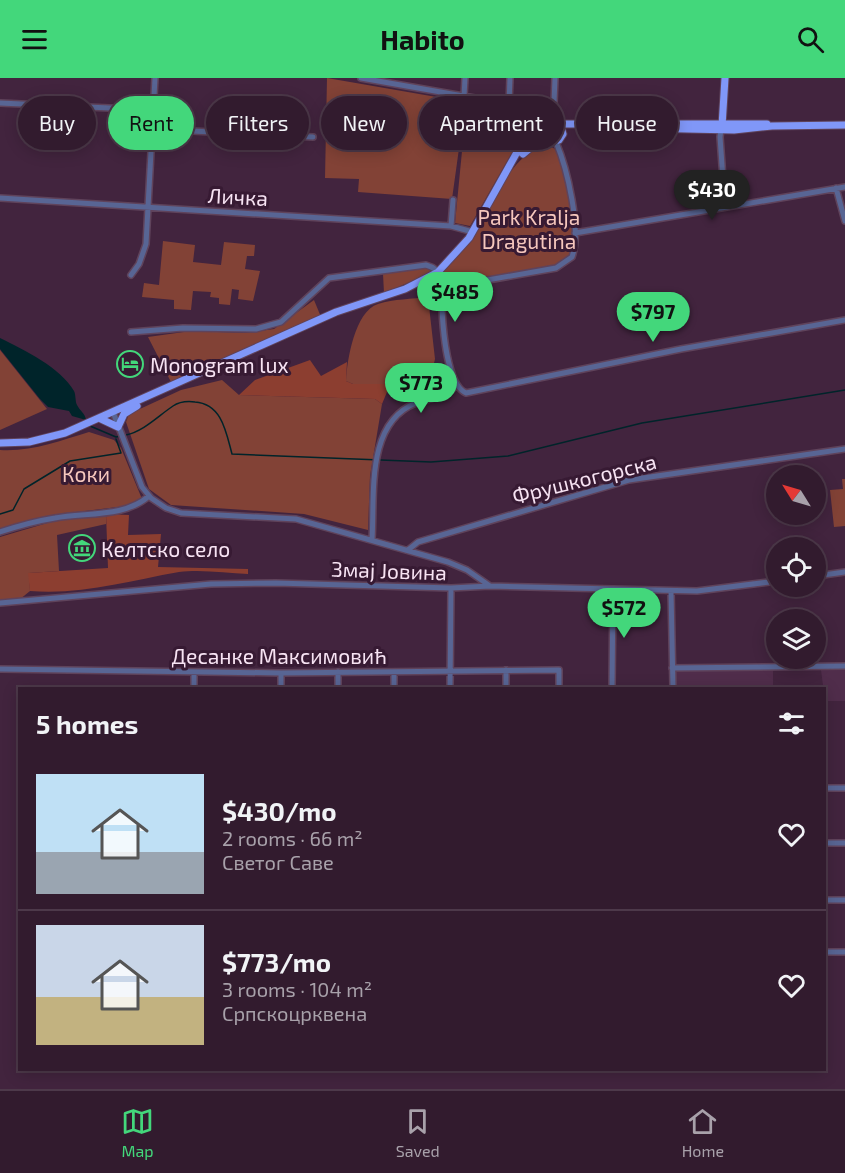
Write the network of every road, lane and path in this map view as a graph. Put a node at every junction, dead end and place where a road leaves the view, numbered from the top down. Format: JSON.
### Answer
{"nodes":[{"id":1,"x":154,"y":78,"type":"edge"},
{"id":2,"x":361,"y":78,"type":"edge"},
{"id":3,"x":465,"y":78,"type":"edge"},
{"id":4,"x":510,"y":78,"type":"edge"},
{"id":5,"x":555,"y":78,"type":"edge"},
{"id":6,"x":725,"y":78,"type":"edge"},
{"id":7,"x":153,"y":96,"type":"edge"},
{"id":8,"x":459,"y":96,"type":"edge"},
{"id":9,"x":464,"y":96,"type":"edge"},
{"id":10,"x":509,"y":96,"type":"edge"},
{"id":11,"x":554,"y":96,"type":"edge"},
{"id":12,"x":0,"y":103,"type":"edge"},
{"id":13,"x":108,"y":108,"type":"edge"},
{"id":14,"x":845,"y":125,"type":"edge"},
{"id":15,"x":678,"y":126,"type":"edge"},
{"id":16,"x":722,"y":126,"type":"junction"},
{"id":17,"x":194,"y":131,"type":"edge"},
{"id":18,"x":313,"y":137,"type":"dead end"},
{"id":19,"x":152,"y":150,"type":"edge"},
{"id":20,"x":520,"y":150,"type":"edge"},
{"id":21,"x":526,"y":150,"type":"edge"},
{"id":22,"x":559,"y":150,"type":"edge"},
{"id":23,"x":508,"y":168,"type":"junction"},
{"id":24,"x":845,"y":187,"type":"edge"},
{"id":25,"x":836,"y":188,"type":"junction"},
{"id":26,"x":0,"y":198,"type":"edge"},
{"id":27,"x":453,"y":200,"type":"dead end"},
{"id":28,"x":725,"y":207,"type":"junction"},
{"id":29,"x":149,"y":208,"type":"junction"},
{"id":30,"x":845,"y":221,"type":"edge"},
{"id":31,"x":451,"y":226,"type":"junction"},
{"id":32,"x":472,"y":231,"type":"junction"},
{"id":33,"x":575,"y":233,"type":"junction"},
{"id":34,"x":438,"y":272,"type":"junction"},
{"id":35,"x":131,"y":275,"type":"dead end"},
{"id":36,"x":442,"y":288,"type":"junction"},
{"id":37,"x":845,"y":320,"type":"edge"},
{"id":38,"x":131,"y":332,"type":"dead end"},
{"id":39,"x":456,"y":384,"type":"junction"},
{"id":40,"x":142,"y":399,"type":"junction"},
{"id":41,"x":113,"y":412,"type":"junction"},
{"id":42,"x":99,"y":419,"type":"junction"},
{"id":43,"x":120,"y":430,"type":"junction"},
{"id":44,"x":0,"y":443,"type":"edge"},
{"id":45,"x":845,"y":449,"type":"edge"},
{"id":46,"x":148,"y":496,"type":"junction"},
{"id":47,"x":0,"y":532,"type":"edge"},
{"id":48,"x":372,"y":540,"type":"junction"},
{"id":49,"x":408,"y":550,"type":"junction"},
{"id":50,"x":845,"y":572,"type":"edge"},
{"id":51,"x":826,"y":575,"type":"edge"},
{"id":52,"x":766,"y":583,"type":"edge"},
{"id":53,"x":490,"y":586,"type":"junction"},
{"id":54,"x":451,"y":588,"type":"junction"},
{"id":55,"x":613,"y":589,"type":"junction"},
{"id":56,"x":671,"y":591,"type":"junction"},
{"id":57,"x":0,"y":603,"type":"edge"},
{"id":58,"x":845,"y":666,"type":"edge"},
{"id":59,"x":672,"y":668,"type":"junction"},
{"id":60,"x":0,"y":669,"type":"edge"},
{"id":61,"x":506,"y":670,"type":"junction"},
{"id":62,"x":450,"y":671,"type":"junction"},
{"id":63,"x":194,"y":672,"type":"junction"},
{"id":64,"x":338,"y":672,"type":"junction"},
{"id":65,"x":394,"y":672,"type":"junction"},
{"id":66,"x":281,"y":673,"type":"junction"},
{"id":67,"x":194,"y":687,"type":"edge"},
{"id":68,"x":282,"y":687,"type":"edge"},
{"id":69,"x":338,"y":687,"type":"edge"},
{"id":70,"x":394,"y":687,"type":"edge"},
{"id":71,"x":450,"y":687,"type":"edge"},
{"id":72,"x":506,"y":687,"type":"edge"},
{"id":73,"x":559,"y":687,"type":"edge"},
{"id":74,"x":612,"y":687,"type":"edge"},
{"id":75,"x":672,"y":687,"type":"edge"},
{"id":76,"x":826,"y":788,"type":"edge"},
{"id":77,"x":845,"y":788,"type":"edge"},
{"id":78,"x":826,"y":843,"type":"edge"},
{"id":79,"x":845,"y":843,"type":"edge"},
{"id":80,"x":826,"y":900,"type":"edge"},
{"id":81,"x":845,"y":900,"type":"edge"},
{"id":82,"x":826,"y":952,"type":"edge"},
{"id":83,"x":845,"y":952,"type":"edge"}],
"edges":[{"from":1,"to":7,"type":"street"},
{"from":2,"to":8,"type":"street"},
{"from":3,"to":9,"type":"street"},
{"from":4,"to":10,"type":"street"},
{"from":5,"to":11,"type":"street"},
{"from":6,"to":16,"type":"main road"},
{"from":12,"to":13,"type":"street"},
{"from":14,"to":16,"type":"main road"},
{"from":15,"to":16,"type":"main road"},
{"from":16,"to":28,"type":"street"},
{"from":17,"to":18,"type":"street"},
{"from":19,"to":29,"type":"street"},
{"from":20,"to":23,"type":"main road"},
{"from":21,"to":23,"type":"main road"},
{"from":22,"to":33,"type":"street"},
{"from":23,"to":32,"type":"main road"},
{"from":24,"to":25,"type":"street"},
{"from":25,"to":28,"type":"street"},
{"from":25,"to":30,"type":"street"},
{"from":26,"to":29,"type":"street","name":"Личка"},
{"from":27,"to":31,"type":"street"},
{"from":28,"to":33,"type":"street"},
{"from":29,"to":31,"type":"street","name":"Личка"},
{"from":29,"to":35,"type":"street"},
{"from":31,"to":32,"type":"street","name":"Личка"},
{"from":32,"to":34,"type":"main road"},
{"from":33,"to":36,"type":"street"},
{"from":34,"to":36,"type":"street"},
{"from":34,"to":38,"type":"street"},
{"from":34,"to":40,"type":"main road"},
{"from":36,"to":39,"type":"street"},
{"from":37,"to":39,"type":"street"},
{"from":39,"to":48,"type":"street"},
{"from":40,"to":41,"type":"main road"},
{"from":40,"to":43,"type":"main road"},
{"from":41,"to":42,"type":"main road"},
{"from":41,"to":43,"type":"street"},
{"from":42,"to":43,"type":"main road"},
{"from":42,"to":44,"type":"main road"},
{"from":43,"to":46,"type":"street"},
{"from":45,"to":49,"type":"street","name":"Фрушкогорска"},
{"from":46,"to":47,"type":"street"},
{"from":46,"to":48,"type":"street"},
{"from":48,"to":49,"type":"street"},
{"from":49,"to":53,"type":"street"},
{"from":50,"to":51,"type":"street"},
{"from":52,"to":56,"type":"street","name":"Змај Јовина"},
{"from":53,"to":54,"type":"street","name":"Змај Јовина"},
{"from":53,"to":55,"type":"street","name":"Змај Јовина"},
{"from":54,"to":57,"type":"street","name":"Змај Јовина"},
{"from":54,"to":62,"type":"street"},
{"from":55,"to":56,"type":"street","name":"Змај Јовина"},
{"from":55,"to":74,"type":"street"},
{"from":56,"to":59,"type":"street"},
{"from":58,"to":59,"type":"street"},
{"from":59,"to":75,"type":"street"},
{"from":60,"to":63,"type":"street","name":"Десанке Максимовић"},
{"from":61,"to":62,"type":"street","name":"Десанке Максимовић"},
{"from":61,"to":72,"type":"street"},
{"from":61,"to":73,"type":"street","name":"Десанке Максимовић"},
{"from":62,"to":65,"type":"street","name":"Десанке Максимовић"},
{"from":62,"to":71,"type":"street"},
{"from":63,"to":66,"type":"street","name":"Десанке Максимовић"},
{"from":63,"to":67,"type":"street"},
{"from":64,"to":65,"type":"street","name":"Десанке Максимовић"},
{"from":64,"to":66,"type":"street","name":"Десанке Максимовић"},
{"from":64,"to":69,"type":"street"},
{"from":65,"to":70,"type":"street"},
{"from":66,"to":68,"type":"street"},
{"from":76,"to":77,"type":"street"},
{"from":78,"to":79,"type":"street"},
{"from":80,"to":81,"type":"street"},
{"from":82,"to":83,"type":"street"}]}
